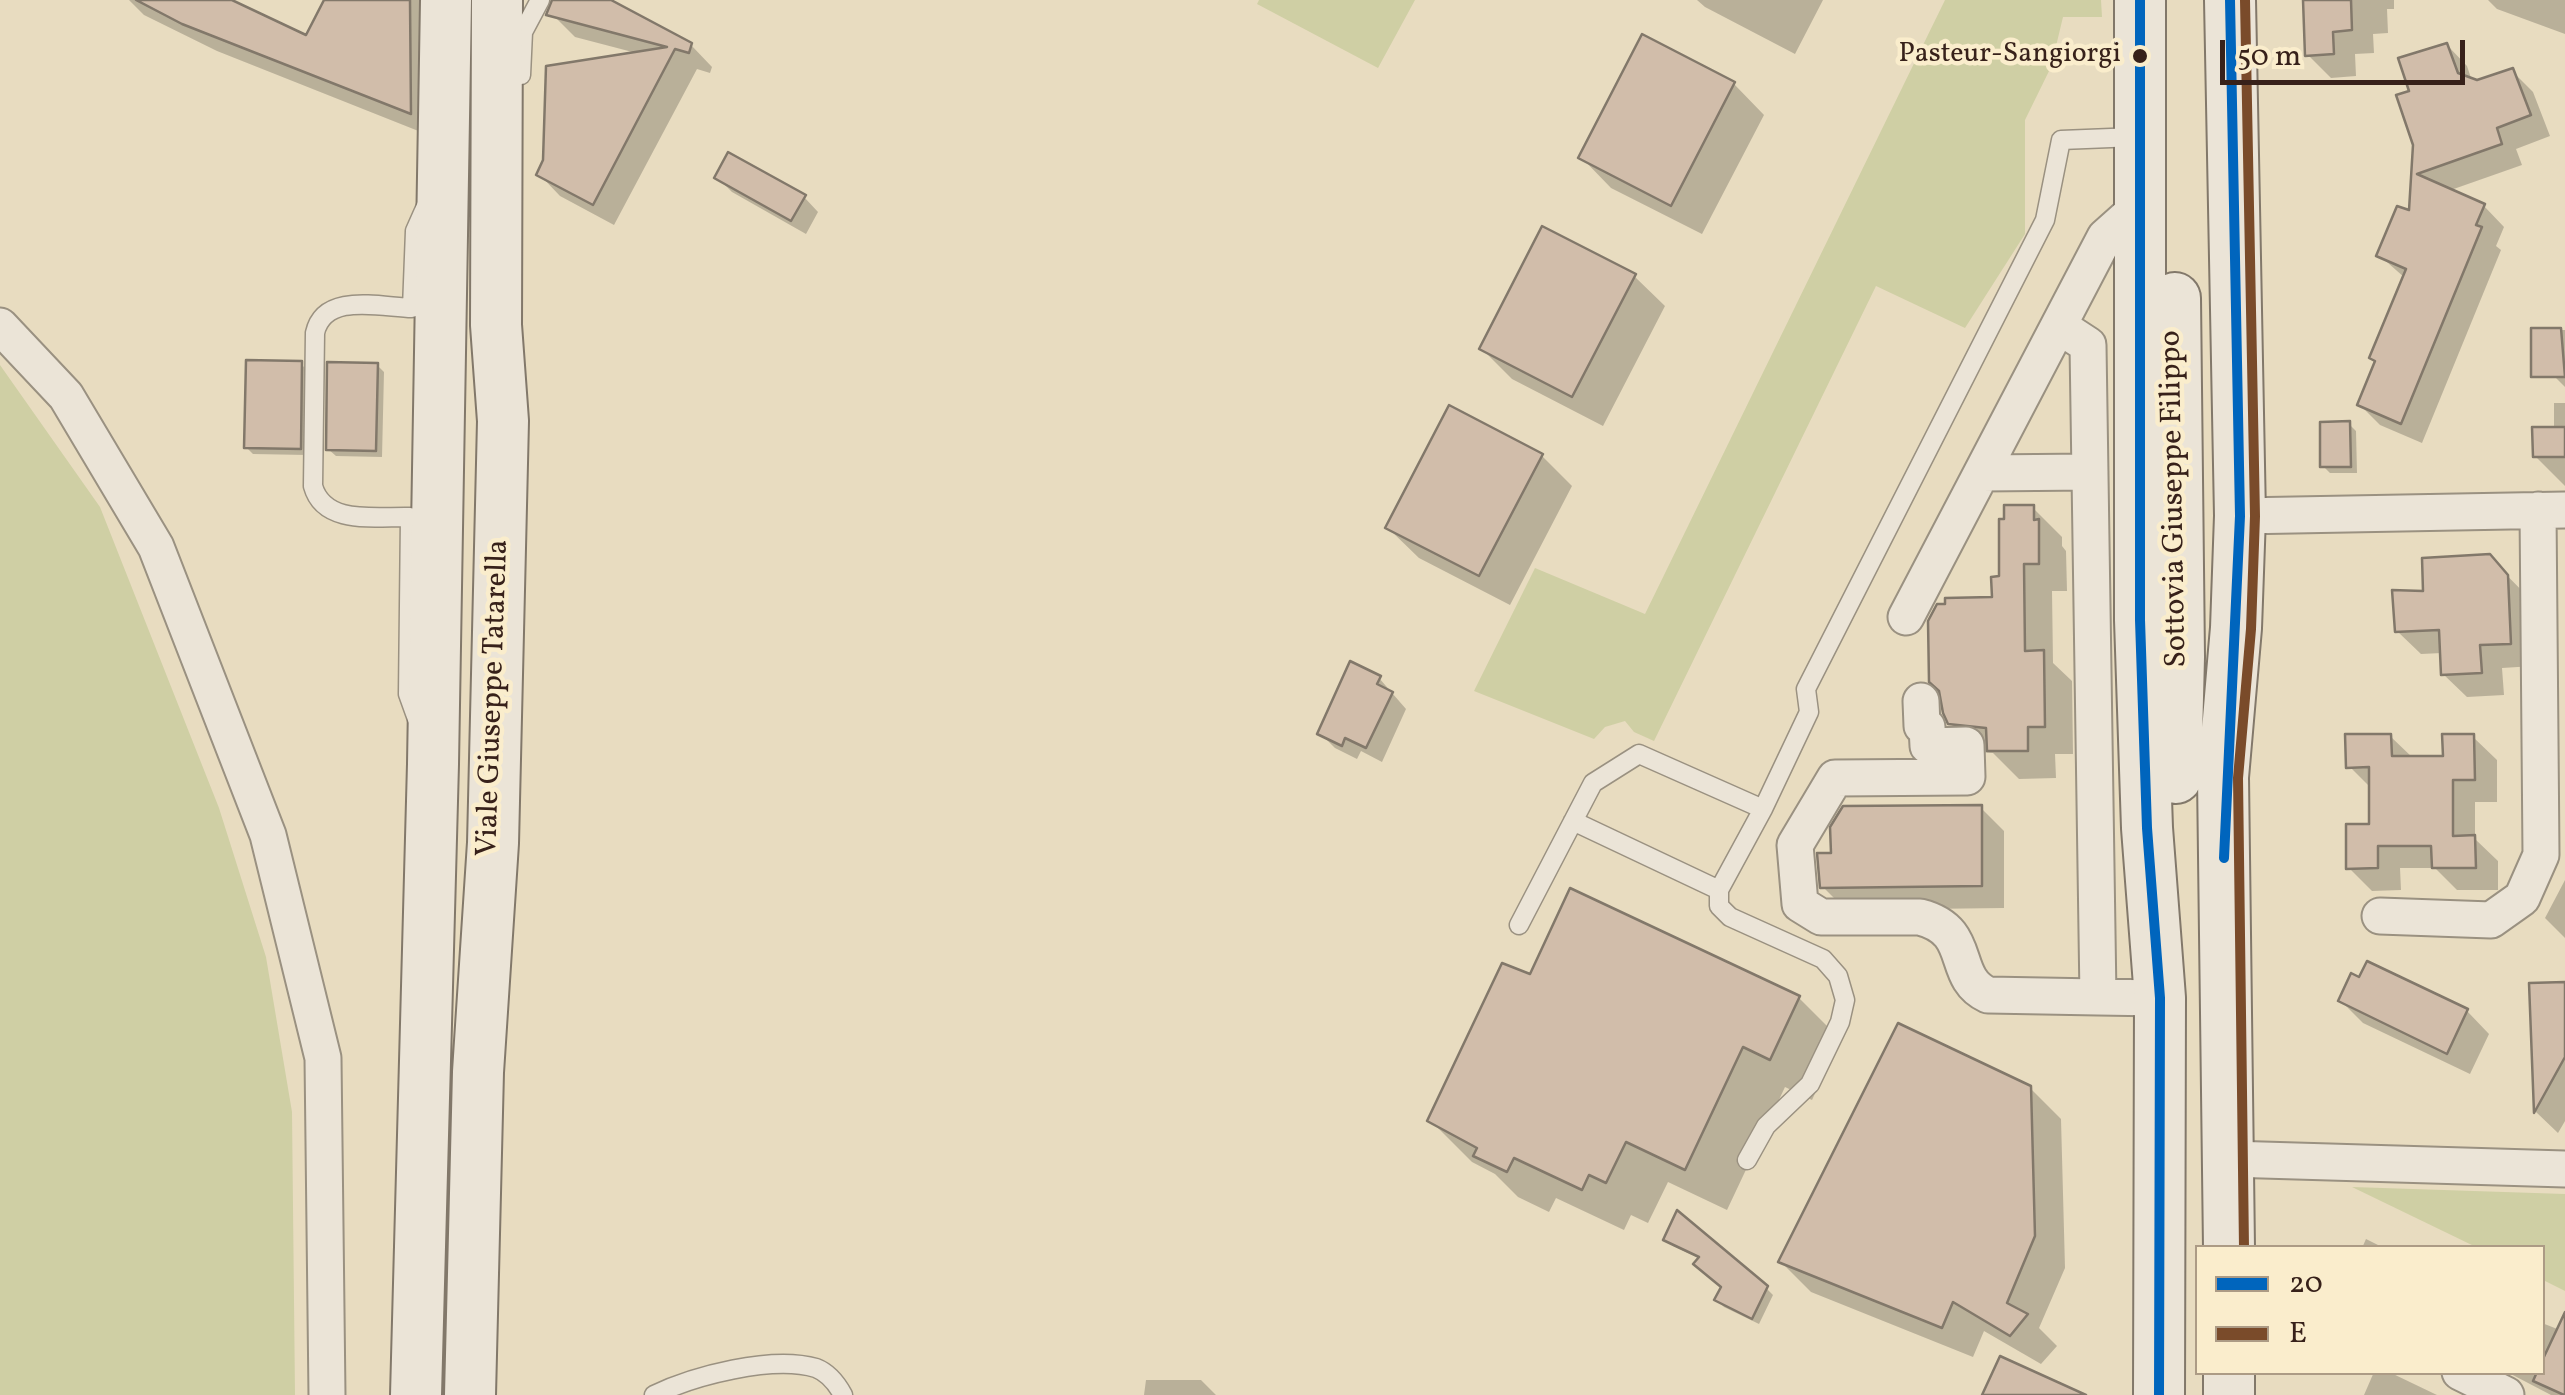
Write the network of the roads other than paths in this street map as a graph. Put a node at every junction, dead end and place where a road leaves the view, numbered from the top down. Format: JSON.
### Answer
{"nodes":[{"id":1,"x":446,"y":0,"type":"edge"},
{"id":2,"x":496,"y":0,"type":"edge"},
{"id":3,"x":540,"y":0,"type":"edge"},
{"id":4,"x":2140,"y":0,"type":"edge"},
{"id":5,"x":2171,"y":0,"type":"edge"},
{"id":6,"x":2198,"y":0,"type":"edge"},
{"id":7,"x":2230,"y":0,"type":"edge"},
{"id":8,"x":520,"y":85,"type":"dead end"},
{"id":9,"x":2142,"y":136,"type":"junction"},
{"id":10,"x":445,"y":162,"type":"junction"},
{"id":11,"x":2142,"y":204,"type":"junction"},
{"id":12,"x":0,"y":326,"type":"edge"},
{"id":13,"x":2059,"y":326,"type":"junction"},
{"id":14,"x":2090,"y":472,"type":"junction"},
{"id":15,"x":1982,"y":473,"type":"junction"},
{"id":16,"x":2551,"y":510,"type":"edge"},
{"id":17,"x":2240,"y":516,"type":"junction"},
{"id":18,"x":1906,"y":617,"type":"dead end"},
{"id":19,"x":1921,"y":701,"type":"dead end"},
{"id":20,"x":433,"y":753,"type":"junction"},
{"id":21,"x":2223,"y":778,"type":"junction"},
{"id":22,"x":1763,"y":809,"type":"junction"},
{"id":23,"x":1573,"y":821,"type":"junction"},
{"id":24,"x":1719,"y":890,"type":"junction"},
{"id":25,"x":2380,"y":916,"type":"dead end"},
{"id":26,"x":1519,"y":926,"type":"dead end"},
{"id":27,"x":2098,"y":997,"type":"junction"},
{"id":28,"x":2160,"y":998,"type":"junction"},
{"id":29,"x":2229,"y":1158,"type":"junction"},
{"id":30,"x":1747,"y":1160,"type":"dead end"},
{"id":31,"x":2565,"y":1169,"type":"edge"},
{"id":32,"x":2229,"y":1245,"type":"edge"},
{"id":33,"x":2466,"y":1375,"type":"edge"},
{"id":34,"x":327,"y":1395,"type":"edge"},
{"id":35,"x":416,"y":1395,"type":"edge"},
{"id":36,"x":470,"y":1395,"type":"edge"},
{"id":37,"x":654,"y":1395,"type":"edge"},
{"id":38,"x":844,"y":1395,"type":"edge"},
{"id":39,"x":2159,"y":1395,"type":"edge"},
{"id":40,"x":2506,"y":1395,"type":"edge"}],
"edges":[{"from":1,"to":10,"type":"main road","name":"Viale Giuseppe Tatarella"},
{"from":2,"to":36,"type":"main road","name":"Viale Giuseppe Tatarella"},
{"from":3,"to":8,"type":"lane"},
{"from":4,"to":9,"type":"main road"},
{"from":5,"to":28,"type":"main road","name":"Sottovia Giuseppe Filippo"},
{"from":6,"to":21,"type":"main road","name":"Sottovia Giuseppe Filippo"},
{"from":7,"to":17,"type":"main road"},
{"from":9,"to":11,"type":"main road"},
{"from":9,"to":22,"type":"lane"},
{"from":10,"to":20,"type":"main road","name":"Viale Giuseppe Tatarella"},
{"from":10,"to":20,"type":"lane"},
{"from":11,"to":13,"type":"street"},
{"from":11,"to":28,"type":"main road"},
{"from":12,"to":34,"type":"street"},
{"from":13,"to":14,"type":"street"},
{"from":13,"to":15,"type":"street"},
{"from":14,"to":15,"type":"street"},
{"from":14,"to":27,"type":"street"},
{"from":15,"to":18,"type":"street"},
{"from":16,"to":17,"type":"street"},
{"from":16,"to":25,"type":"street"},
{"from":17,"to":21,"type":"main road"},
{"from":19,"to":27,"type":"street"},
{"from":20,"to":35,"type":"main road","name":"Viale Giuseppe Tatarella"},
{"from":21,"to":29,"type":"main road"},
{"from":22,"to":23,"type":"lane"},
{"from":22,"to":24,"type":"lane"},
{"from":23,"to":24,"type":"lane"},
{"from":23,"to":26,"type":"lane"},
{"from":24,"to":30,"type":"lane"},
{"from":27,"to":28,"type":"street"},
{"from":28,"to":39,"type":"main road"},
{"from":29,"to":31,"type":"street"},
{"from":29,"to":32,"type":"main road"},
{"from":33,"to":40,"type":"street"},
{"from":37,"to":38,"type":"lane"}]}
